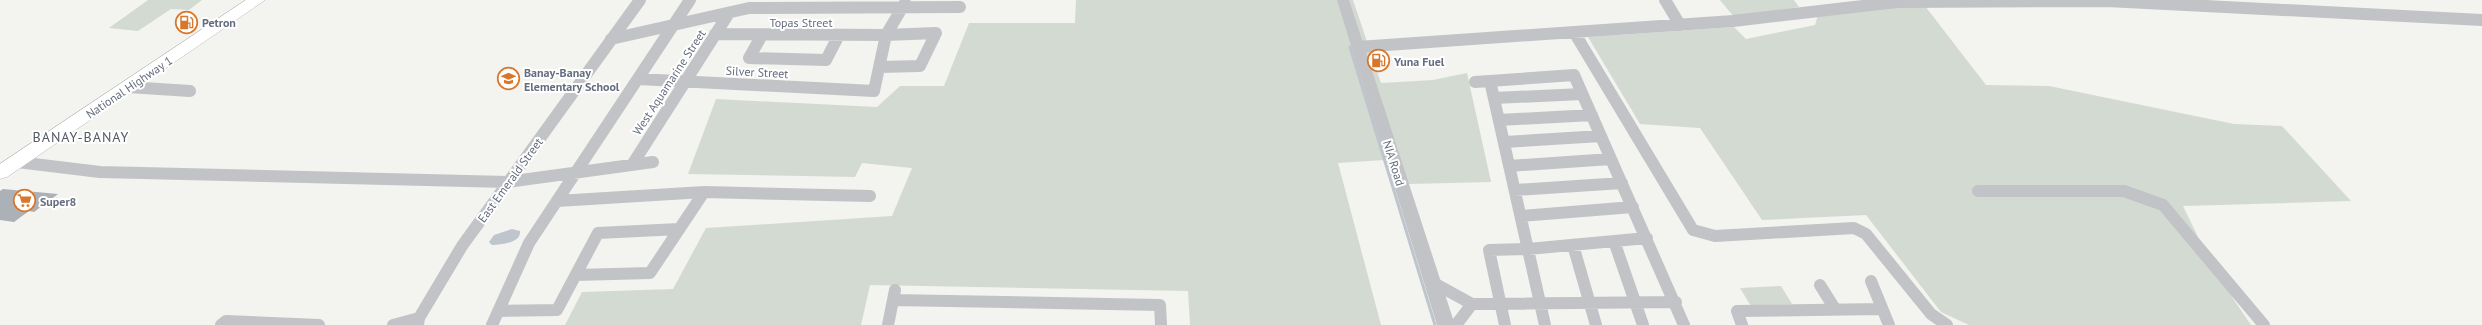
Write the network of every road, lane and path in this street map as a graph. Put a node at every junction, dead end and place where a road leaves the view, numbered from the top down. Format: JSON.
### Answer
{"nodes":[{"id":1,"x":257,"y":0,"type":"edge"},
{"id":2,"x":640,"y":0,"type":"edge"},
{"id":3,"x":690,"y":0,"type":"edge"},
{"id":4,"x":1343,"y":0,"type":"edge"},
{"id":5,"x":1665,"y":0,"type":"edge"},
{"id":6,"x":905,"y":4,"type":"edge"},
{"id":7,"x":960,"y":7,"type":"dead end"},
{"id":8,"x":729,"y":12,"type":"junction"},
{"id":9,"x":2482,"y":20,"type":"edge"},
{"id":10,"x":673,"y":25,"type":"junction"},
{"id":11,"x":1680,"y":25,"type":"junction"},
{"id":12,"x":1574,"y":32,"type":"junction"},
{"id":13,"x":715,"y":34,"type":"junction"},
{"id":14,"x":762,"y":35,"type":"junction"},
{"id":15,"x":839,"y":35,"type":"junction"},
{"id":16,"x":886,"y":35,"type":"junction"},
{"id":17,"x":611,"y":40,"type":"junction"},
{"id":18,"x":1358,"y":47,"type":"junction"},
{"id":19,"x":879,"y":67,"type":"junction"},
{"id":20,"x":638,"y":79,"type":"junction"},
{"id":21,"x":685,"y":81,"type":"junction"},
{"id":22,"x":1490,"y":81,"type":"junction"},
{"id":23,"x":1475,"y":82,"type":"dead end"},
{"id":24,"x":128,"y":87,"type":"junction"},
{"id":25,"x":190,"y":91,"type":"dead end"},
{"id":26,"x":1582,"y":94,"type":"junction"},
{"id":27,"x":1494,"y":98,"type":"junction"},
{"id":28,"x":1592,"y":115,"type":"junction"},
{"id":29,"x":1499,"y":120,"type":"junction"},
{"id":30,"x":1601,"y":136,"type":"junction"},
{"id":31,"x":1504,"y":142,"type":"junction"},
{"id":32,"x":1611,"y":159,"type":"junction"},
{"id":33,"x":17,"y":162,"type":"junction"},
{"id":34,"x":653,"y":162,"type":"dead end"},
{"id":35,"x":632,"y":165,"type":"junction"},
{"id":36,"x":1509,"y":166,"type":"junction"},
{"id":37,"x":0,"y":173,"type":"edge"},
{"id":38,"x":575,"y":173,"type":"junction"},
{"id":39,"x":508,"y":182,"type":"junction"},
{"id":40,"x":1622,"y":183,"type":"junction"},
{"id":41,"x":1514,"y":190,"type":"junction"},
{"id":42,"x":1978,"y":191,"type":"dead end"},
{"id":43,"x":704,"y":192,"type":"junction"},
{"id":44,"x":870,"y":196,"type":"dead end"},
{"id":45,"x":557,"y":201,"type":"junction"},
{"id":46,"x":1633,"y":207,"type":"junction"},
{"id":47,"x":1520,"y":216,"type":"junction"},
{"id":48,"x":679,"y":229,"type":"junction"},
{"id":49,"x":1647,"y":238,"type":"junction"},
{"id":50,"x":1614,"y":241,"type":"junction"},
{"id":51,"x":1573,"y":245,"type":"junction"},
{"id":52,"x":1528,"y":250,"type":"junction"},
{"id":53,"x":576,"y":275,"type":"junction"},
{"id":54,"x":1871,"y":281,"type":"dead end"},
{"id":55,"x":1432,"y":282,"type":"junction"},
{"id":56,"x":1820,"y":285,"type":"dead end"},
{"id":57,"x":1635,"y":302,"type":"junction"},
{"id":58,"x":1676,"y":302,"type":"junction"},
{"id":59,"x":1500,"y":303,"type":"junction"},
{"id":60,"x":1540,"y":303,"type":"junction"},
{"id":61,"x":1590,"y":303,"type":"junction"},
{"id":62,"x":1472,"y":304,"type":"junction"},
{"id":63,"x":1835,"y":309,"type":"junction"},
{"id":64,"x":1881,"y":309,"type":"junction"},
{"id":65,"x":498,"y":312,"type":"junction"},
{"id":66,"x":418,"y":322,"type":"edge"},
{"id":67,"x":282,"y":324,"type":"edge"},
{"id":68,"x":221,"y":325,"type":"edge"},
{"id":69,"x":319,"y":325,"type":"edge"},
{"id":70,"x":393,"y":325,"type":"edge"},
{"id":71,"x":492,"y":325,"type":"edge"},
{"id":72,"x":888,"y":325,"type":"edge"},
{"id":73,"x":1161,"y":325,"type":"edge"},
{"id":74,"x":1446,"y":325,"type":"edge"},
{"id":75,"x":1456,"y":325,"type":"edge"},
{"id":76,"x":1505,"y":325,"type":"edge"},
{"id":77,"x":1546,"y":325,"type":"edge"},
{"id":78,"x":1596,"y":325,"type":"edge"},
{"id":79,"x":1643,"y":325,"type":"edge"},
{"id":80,"x":1684,"y":325,"type":"edge"},
{"id":81,"x":1742,"y":325,"type":"edge"},
{"id":82,"x":1889,"y":325,"type":"edge"},
{"id":83,"x":1947,"y":325,"type":"edge"},
{"id":84,"x":2264,"y":325,"type":"edge"}],
"edges":[{"from":1,"to":24,"type":"highway","name":"National Highway 1"},
{"from":2,"to":17,"type":"street","name":"East Emerald Street"},
{"from":3,"to":10,"type":"street"},
{"from":4,"to":18,"type":"street","name":"NIA Road"},
{"from":5,"to":11,"type":"street"},
{"from":6,"to":7,"type":"street"},
{"from":6,"to":8,"type":"street"},
{"from":6,"to":16,"type":"street"},
{"from":8,"to":10,"type":"street"},
{"from":8,"to":13,"type":"street","name":"West Aquamarine Street"},
{"from":9,"to":11,"type":"street"},
{"from":10,"to":17,"type":"street"},
{"from":10,"to":20,"type":"street"},
{"from":11,"to":12,"type":"street"},
{"from":12,"to":18,"type":"street"},
{"from":12,"to":83,"type":"street"},
{"from":13,"to":14,"type":"street","name":"Topas Street"},
{"from":13,"to":21,"type":"street","name":"West Aquamarine Street"},
{"from":14,"to":15,"type":"street","name":"Topas Street"},
{"from":14,"to":15,"type":"street"},
{"from":15,"to":16,"type":"street","name":"Topas Street"},
{"from":16,"to":19,"type":"street"},
{"from":16,"to":19,"type":"street","name":"Topas Street"},
{"from":17,"to":39,"type":"street","name":"East Emerald Street"},
{"from":18,"to":55,"type":"street","name":"NIA Road"},
{"from":19,"to":21,"type":"street","name":"Silver Street"},
{"from":20,"to":21,"type":"street","name":"Silver Street"},
{"from":20,"to":38,"type":"street"},
{"from":21,"to":35,"type":"street","name":"West Aquamarine Street"},
{"from":22,"to":23,"type":"street"},
{"from":22,"to":26,"type":"street"},
{"from":22,"to":27,"type":"street"},
{"from":24,"to":25,"type":"street"},
{"from":24,"to":33,"type":"highway","name":"National Highway 1"},
{"from":26,"to":27,"type":"street"},
{"from":26,"to":28,"type":"street"},
{"from":27,"to":29,"type":"street"},
{"from":28,"to":29,"type":"street"},
{"from":28,"to":30,"type":"street"},
{"from":29,"to":31,"type":"street"},
{"from":30,"to":31,"type":"street"},
{"from":30,"to":32,"type":"street"},
{"from":31,"to":36,"type":"street"},
{"from":32,"to":36,"type":"street"},
{"from":32,"to":40,"type":"street"},
{"from":33,"to":37,"type":"highway","name":"National Highway 1"},
{"from":33,"to":39,"type":"street"},
{"from":34,"to":35,"type":"street"},
{"from":35,"to":38,"type":"street"},
{"from":36,"to":41,"type":"street"},
{"from":38,"to":39,"type":"street"},
{"from":38,"to":45,"type":"street"},
{"from":39,"to":66,"type":"street","name":"East Emerald Street"},
{"from":40,"to":41,"type":"street"},
{"from":40,"to":46,"type":"street"},
{"from":41,"to":47,"type":"street"},
{"from":42,"to":84,"type":"street"},
{"from":43,"to":44,"type":"street"},
{"from":43,"to":45,"type":"street"},
{"from":43,"to":48,"type":"street"},
{"from":45,"to":65,"type":"street"},
{"from":46,"to":47,"type":"street"},
{"from":46,"to":49,"type":"street"},
{"from":47,"to":52,"type":"street"},
{"from":48,"to":53,"type":"street"},
{"from":48,"to":53,"type":"street"},
{"from":49,"to":50,"type":"street"},
{"from":49,"to":58,"type":"street"},
{"from":50,"to":51,"type":"street"},
{"from":50,"to":57,"type":"street"},
{"from":51,"to":52,"type":"street"},
{"from":51,"to":61,"type":"street"},
{"from":52,"to":59,"type":"street"},
{"from":52,"to":60,"type":"street"},
{"from":53,"to":65,"type":"street"},
{"from":54,"to":64,"type":"street"},
{"from":55,"to":62,"type":"street"},
{"from":55,"to":74,"type":"street","name":"NIA Road"},
{"from":56,"to":63,"type":"street"},
{"from":57,"to":58,"type":"street"},
{"from":57,"to":61,"type":"street"},
{"from":57,"to":79,"type":"street"},
{"from":58,"to":80,"type":"street"},
{"from":59,"to":60,"type":"street"},
{"from":59,"to":62,"type":"street"},
{"from":59,"to":76,"type":"street"},
{"from":60,"to":61,"type":"street"},
{"from":60,"to":77,"type":"street"},
{"from":61,"to":78,"type":"street"},
{"from":62,"to":75,"type":"street"},
{"from":63,"to":64,"type":"street"},
{"from":63,"to":81,"type":"street"},
{"from":64,"to":82,"type":"street"},
{"from":65,"to":71,"type":"street"},
{"from":66,"to":70,"type":"street"},
{"from":67,"to":68,"type":"street"},
{"from":67,"to":69,"type":"street"},
{"from":72,"to":73,"type":"street"}]}
